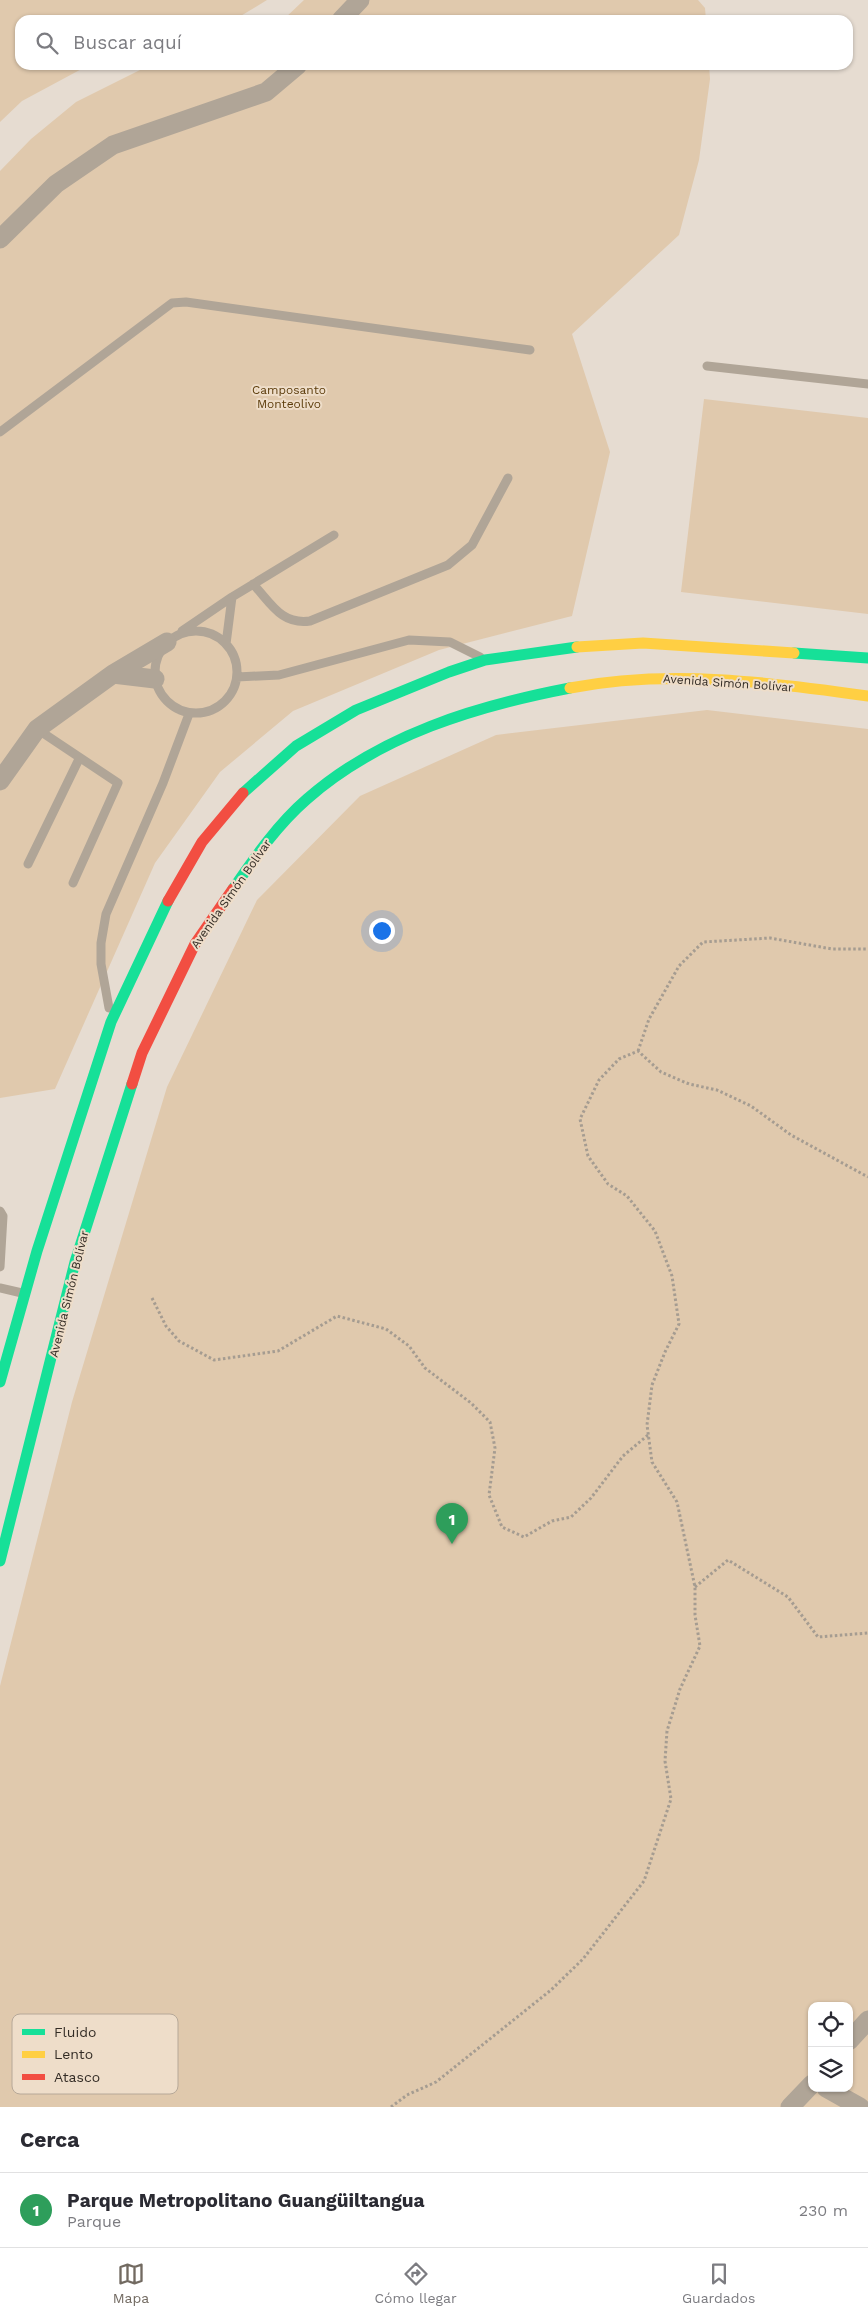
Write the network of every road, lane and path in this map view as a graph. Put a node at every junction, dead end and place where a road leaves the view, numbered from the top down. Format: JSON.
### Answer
{"nodes":[{"id":1,"x":360,"y":0,"type":"edge"},
{"id":2,"x":346,"y":15,"type":"edge"},
{"id":3,"x":292,"y":70,"type":"edge"},
{"id":4,"x":0,"y":239,"type":"edge"},
{"id":5,"x":530,"y":350,"type":"dead end"},
{"id":6,"x":707,"y":366,"type":"dead end"},
{"id":7,"x":868,"y":384,"type":"edge"},
{"id":8,"x":0,"y":432,"type":"edge"},
{"id":9,"x":508,"y":478,"type":"dead end"},
{"id":10,"x":334,"y":534,"type":"dead end"},
{"id":11,"x":253,"y":584,"type":"junction"},
{"id":12,"x":232,"y":597,"type":"junction"},
{"id":13,"x":173,"y":638,"type":"junction"},
{"id":14,"x":226,"y":644,"type":"junction"},
{"id":15,"x":868,"y":658,"type":"edge"},
{"id":16,"x":485,"y":660,"type":"junction"},
{"id":17,"x":113,"y":674,"type":"junction"},
{"id":18,"x":237,"y":677,"type":"junction"},
{"id":19,"x":154,"y":679,"type":"junction"},
{"id":20,"x":868,"y":696,"type":"edge"},
{"id":21,"x":189,"y":714,"type":"junction"},
{"id":22,"x":37,"y":728,"type":"junction"},
{"id":23,"x":79,"y":759,"type":"junction"},
{"id":24,"x":0,"y":781,"type":"edge"},
{"id":25,"x":28,"y":864,"type":"dead end"},
{"id":26,"x":73,"y":883,"type":"dead end"},
{"id":27,"x":868,"y":949,"type":"edge"},
{"id":28,"x":111,"y":1022,"type":"junction"},
{"id":29,"x":638,"y":1051,"type":"junction"},
{"id":30,"x":868,"y":1177,"type":"edge"},
{"id":31,"x":0,"y":1211,"type":"edge"},
{"id":32,"x":0,"y":1266,"type":"edge"},
{"id":33,"x":0,"y":1288,"type":"edge"},
{"id":34,"x":25,"y":1293,"type":"junction"},
{"id":35,"x":152,"y":1298,"type":"dead end"},
{"id":36,"x":0,"y":1382,"type":"edge"},
{"id":37,"x":648,"y":1434,"type":"junction"},
{"id":38,"x":0,"y":1561,"type":"edge"},
{"id":39,"x":695,"y":1588,"type":"junction"},
{"id":40,"x":868,"y":1633,"type":"edge"},
{"id":41,"x":868,"y":2020,"type":"edge"},
{"id":42,"x":853,"y":2037,"type":"edge"},
{"id":43,"x":808,"y":2088,"type":"edge"},
{"id":44,"x":833,"y":2092,"type":"edge"},
{"id":45,"x":391,"y":2107,"type":"edge"},
{"id":46,"x":790,"y":2107,"type":"edge"},
{"id":47,"x":860,"y":2107,"type":"edge"}],
"edges":[{"from":1,"to":2,"type":"street"},
{"from":3,"to":4,"type":"street"},
{"from":5,"to":8,"type":"lane"},
{"from":6,"to":7,"type":"lane"},
{"from":9,"to":11,"type":"lane"},
{"from":10,"to":11,"type":"lane"},
{"from":11,"to":12,"type":"lane"},
{"from":12,"to":13,"type":"lane"},
{"from":12,"to":14,"type":"lane"},
{"from":13,"to":14,"type":"lane"},
{"from":13,"to":17,"type":"street"},
{"from":13,"to":19,"type":"lane"},
{"from":14,"to":18,"type":"lane"},
{"from":15,"to":16,"type":"highway"},
{"from":16,"to":18,"type":"lane"},
{"from":16,"to":28,"type":"highway"},
{"from":17,"to":19,"type":"street"},
{"from":17,"to":22,"type":"street"},
{"from":18,"to":21,"type":"lane"},
{"from":19,"to":21,"type":"lane"},
{"from":20,"to":38,"type":"highway","name":"Avenida Simón Bolívar"},
{"from":21,"to":28,"type":"lane"},
{"from":22,"to":23,"type":"lane"},
{"from":22,"to":24,"type":"street"},
{"from":23,"to":25,"type":"lane"},
{"from":23,"to":26,"type":"lane"},
{"from":27,"to":29,"type":"path"},
{"from":28,"to":34,"type":"highway"},
{"from":29,"to":30,"type":"path"},
{"from":29,"to":37,"type":"path"},
{"from":31,"to":32,"type":"lane"},
{"from":33,"to":34,"type":"lane"},
{"from":34,"to":36,"type":"highway"},
{"from":35,"to":37,"type":"path"},
{"from":37,"to":39,"type":"path"},
{"from":39,"to":40,"type":"path"},
{"from":39,"to":45,"type":"path"},
{"from":41,"to":42,"type":"street"},
{"from":43,"to":46,"type":"street"},
{"from":44,"to":47,"type":"street"}]}
